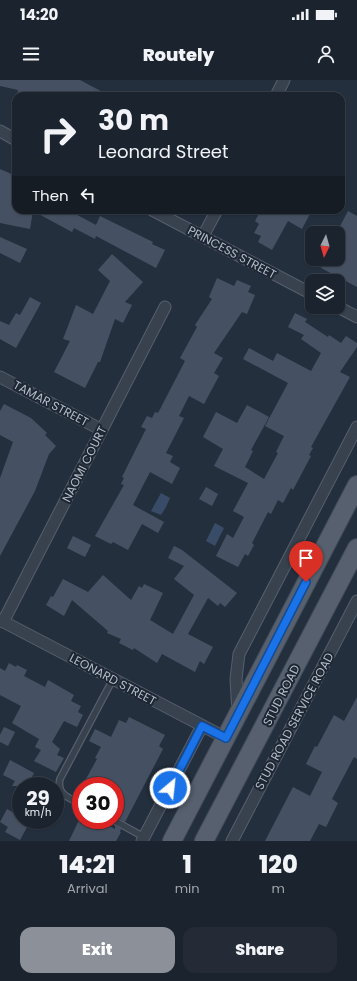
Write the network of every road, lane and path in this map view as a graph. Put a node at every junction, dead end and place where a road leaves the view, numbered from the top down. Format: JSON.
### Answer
{"nodes":[{"id":1,"x":284,"y":80,"type":"edge"},
{"id":2,"x":278,"y":92,"type":"edge"},
{"id":3,"x":0,"y":131,"type":"edge"},
{"id":4,"x":12,"y":138,"type":"edge"},
{"id":5,"x":160,"y":214,"type":"edge"},
{"id":6,"x":215,"y":214,"type":"edge"},
{"id":7,"x":203,"y":236,"type":"junction"},
{"id":8,"x":305,"y":290,"type":"edge"},
{"id":9,"x":165,"y":307,"type":"dead end"},
{"id":10,"x":345,"y":311,"type":"edge"},
{"id":11,"x":357,"y":317,"type":"edge"},
{"id":12,"x":0,"y":376,"type":"edge"},
{"id":13,"x":357,"y":427,"type":"edge"},
{"id":14,"x":102,"y":430,"type":"junction"},
{"id":15,"x":357,"y":485,"type":"edge"},
{"id":16,"x":357,"y":548,"type":"edge"},
{"id":17,"x":357,"y":601,"type":"edge"},
{"id":18,"x":2,"y":621,"type":"edge"},
{"id":19,"x":113,"y":679,"type":"junction"},
{"id":20,"x":238,"y":714,"type":"junction"},
{"id":21,"x":202,"y":726,"type":"junction"},
{"id":22,"x":226,"y":738,"type":"junction"},
{"id":23,"x":72,"y":800,"type":"edge"},
{"id":24,"x":124,"y":827,"type":"edge"},
{"id":25,"x":143,"y":839,"type":"edge"},
{"id":26,"x":172,"y":841,"type":"edge"},
{"id":27,"x":204,"y":841,"type":"edge"},
{"id":28,"x":232,"y":841,"type":"edge"}],
"edges":[{"from":1,"to":2,"type":"street"},
{"from":3,"to":4,"type":"street"},
{"from":5,"to":7,"type":"street","name":"PRINCESS STREET"},
{"from":6,"to":7,"type":"street"},
{"from":7,"to":8,"type":"street","name":"PRINCESS STREET"},
{"from":9,"to":14,"type":"street","name":"NAOMI COURT"},
{"from":10,"to":11,"type":"street"},
{"from":12,"to":14,"type":"street","name":"TAMAR STREET"},
{"from":13,"to":20,"type":"street"},
{"from":14,"to":18,"type":"street","name":"NAOMI COURT"},
{"from":15,"to":20,"type":"main road"},
{"from":16,"to":27,"type":"main road","name":"STUD ROAD"},
{"from":17,"to":28,"type":"street","name":"STUD ROAD SERVICE ROAD"},
{"from":18,"to":19,"type":"street","name":"LEONARD STREET"},
{"from":19,"to":21,"type":"street","name":"LEONARD STREET"},
{"from":19,"to":23,"type":"lane"},
{"from":20,"to":22,"type":"main road"},
{"from":21,"to":22,"type":"street","name":"LEONARD STREET"},
{"from":21,"to":25,"type":"street"},
{"from":22,"to":26,"type":"main road"},
{"from":24,"to":25,"type":"lane"}]}
